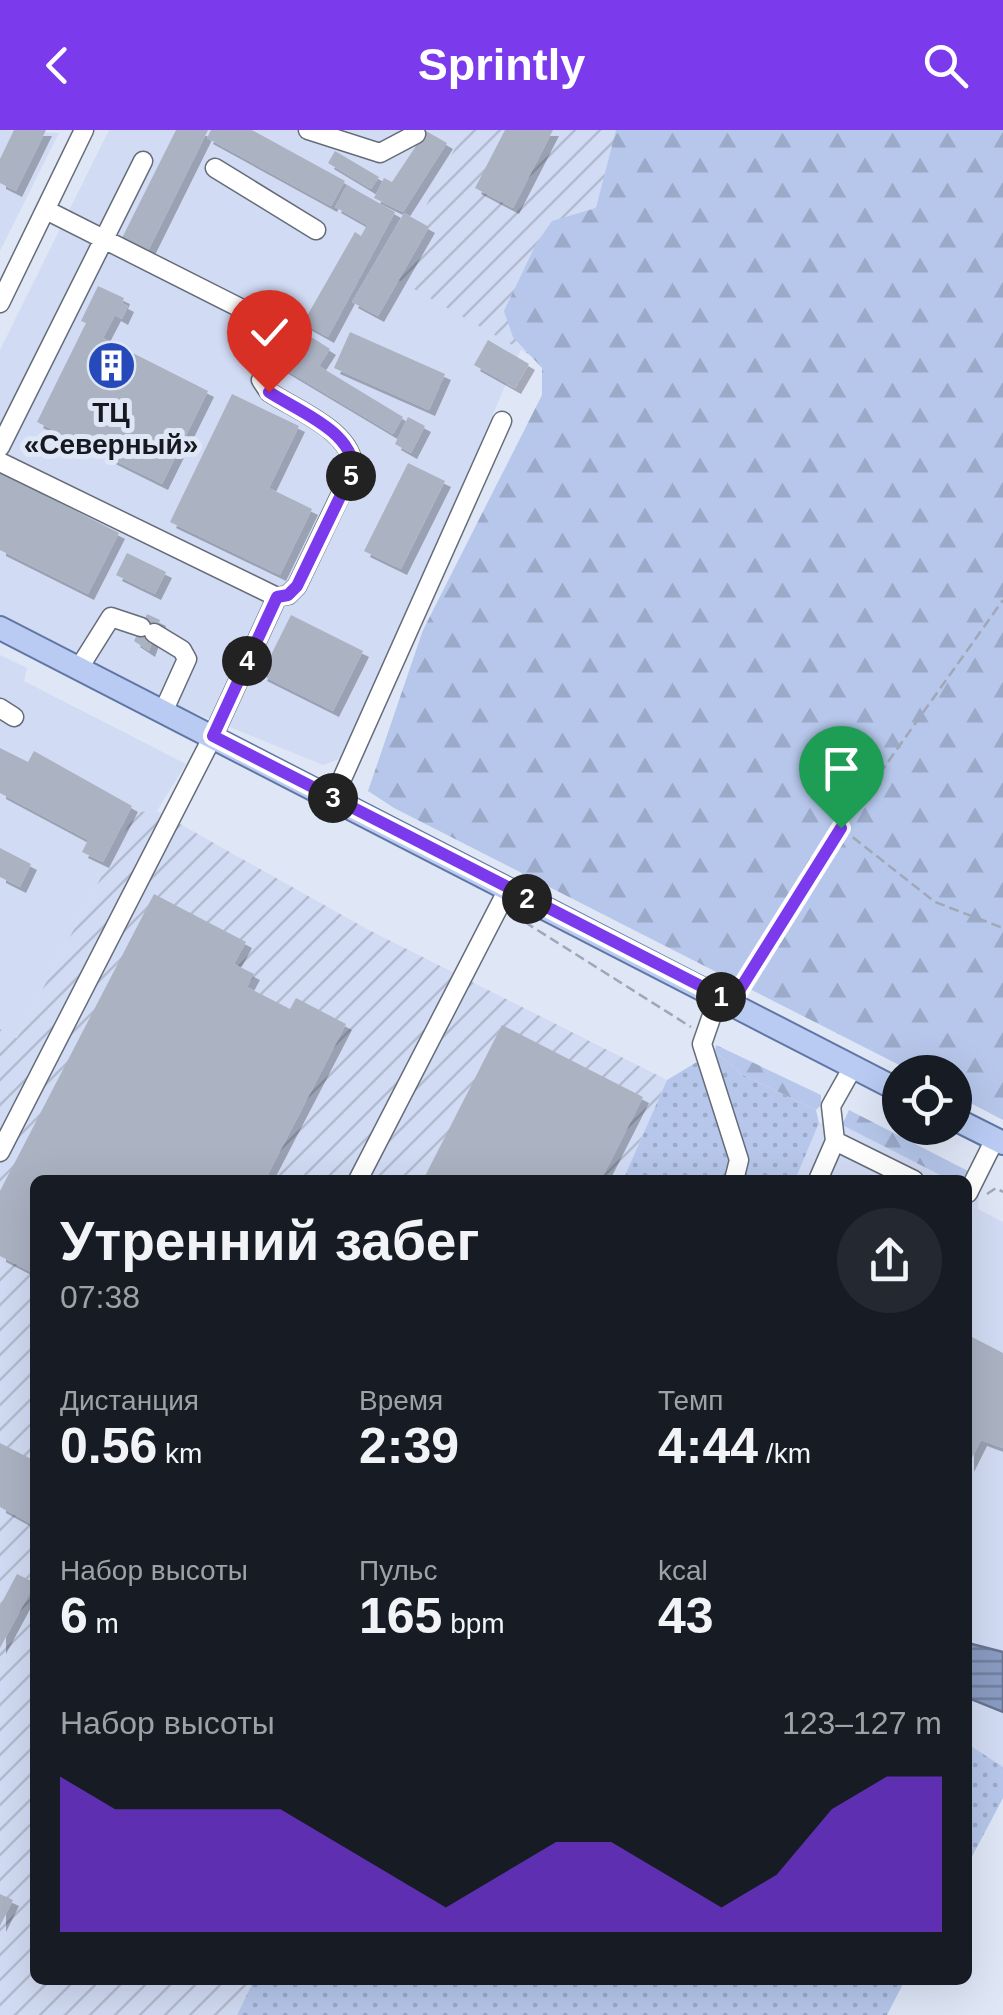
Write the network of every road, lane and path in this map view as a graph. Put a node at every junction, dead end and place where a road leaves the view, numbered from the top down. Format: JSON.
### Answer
{"nodes":[{"id":1,"x":84,"y":130,"type":"edge"},
{"id":2,"x":308,"y":130,"type":"edge"},
{"id":3,"x":416,"y":134,"type":"dead end"},
{"id":4,"x":143,"y":161,"type":"dead end"},
{"id":5,"x":214,"y":168,"type":"dead end"},
{"id":6,"x":46,"y":210,"type":"junction"},
{"id":7,"x":316,"y":230,"type":"dead end"},
{"id":8,"x":106,"y":240,"type":"junction"},
{"id":9,"x":0,"y":303,"type":"edge"},
{"id":10,"x":7,"y":415,"type":"edge"},
{"id":11,"x":502,"y":421,"type":"dead end"},
{"id":12,"x":0,"y":448,"type":"edge"},
{"id":13,"x":0,"y":462,"type":"edge"},
{"id":14,"x":277,"y":597,"type":"junction"},
{"id":15,"x":1003,"y":600,"type":"edge"},
{"id":16,"x":0,"y":628,"type":"edge"},
{"id":17,"x":79,"y":668,"type":"junction"},
{"id":18,"x":163,"y":712,"type":"junction"},
{"id":19,"x":213,"y":736,"type":"junction"},
{"id":20,"x":334,"y":798,"type":"junction"},
{"id":21,"x":841,"y":828,"type":"junction"},
{"id":22,"x":508,"y":889,"type":"junction"},
{"id":23,"x":1003,"y":928,"type":"edge"},
{"id":24,"x":725,"y":999,"type":"junction"},
{"id":25,"x":848,"y":1075,"type":"junction"},
{"id":26,"x":882,"y":1085,"type":"edge"},
{"id":27,"x":972,"y":1128,"type":"edge"},
{"id":28,"x":835,"y":1141,"type":"junction"},
{"id":29,"x":999,"y":1141,"type":"edge"},
{"id":30,"x":0,"y":1152,"type":"edge"},
{"id":31,"x":361,"y":1175,"type":"edge"},
{"id":32,"x":736,"y":1175,"type":"edge"},
{"id":33,"x":820,"y":1175,"type":"edge"},
{"id":34,"x":904,"y":1175,"type":"edge"},
{"id":35,"x":972,"y":1185,"type":"edge"}],
"edges":[{"from":1,"to":6,"type":"street"},
{"from":2,"to":3,"type":"street"},
{"from":4,"to":8,"type":"street"},
{"from":5,"to":7,"type":"street"},
{"from":6,"to":8,"type":"street"},
{"from":6,"to":9,"type":"street"},
{"from":8,"to":10,"type":"street"},
{"from":8,"to":14,"type":"street"},
{"from":10,"to":12,"type":"street"},
{"from":11,"to":20,"type":"street"},
{"from":13,"to":14,"type":"street"},
{"from":14,"to":19,"type":"street"},
{"from":15,"to":21,"type":"path"},
{"from":16,"to":17,"type":"main road"},
{"from":17,"to":18,"type":"main road"},
{"from":17,"to":18,"type":"street"},
{"from":18,"to":19,"type":"main road"},
{"from":19,"to":20,"type":"main road"},
{"from":19,"to":30,"type":"street"},
{"from":20,"to":22,"type":"main road"},
{"from":21,"to":23,"type":"path"},
{"from":21,"to":24,"type":"path"},
{"from":22,"to":24,"type":"main road"},
{"from":22,"to":31,"type":"street"},
{"from":24,"to":25,"type":"main road"},
{"from":24,"to":32,"type":"street"},
{"from":25,"to":26,"type":"main road"},
{"from":25,"to":28,"type":"street"},
{"from":27,"to":29,"type":"main road"},
{"from":28,"to":33,"type":"street"},
{"from":28,"to":34,"type":"street"},
{"from":29,"to":35,"type":"street"}]}
